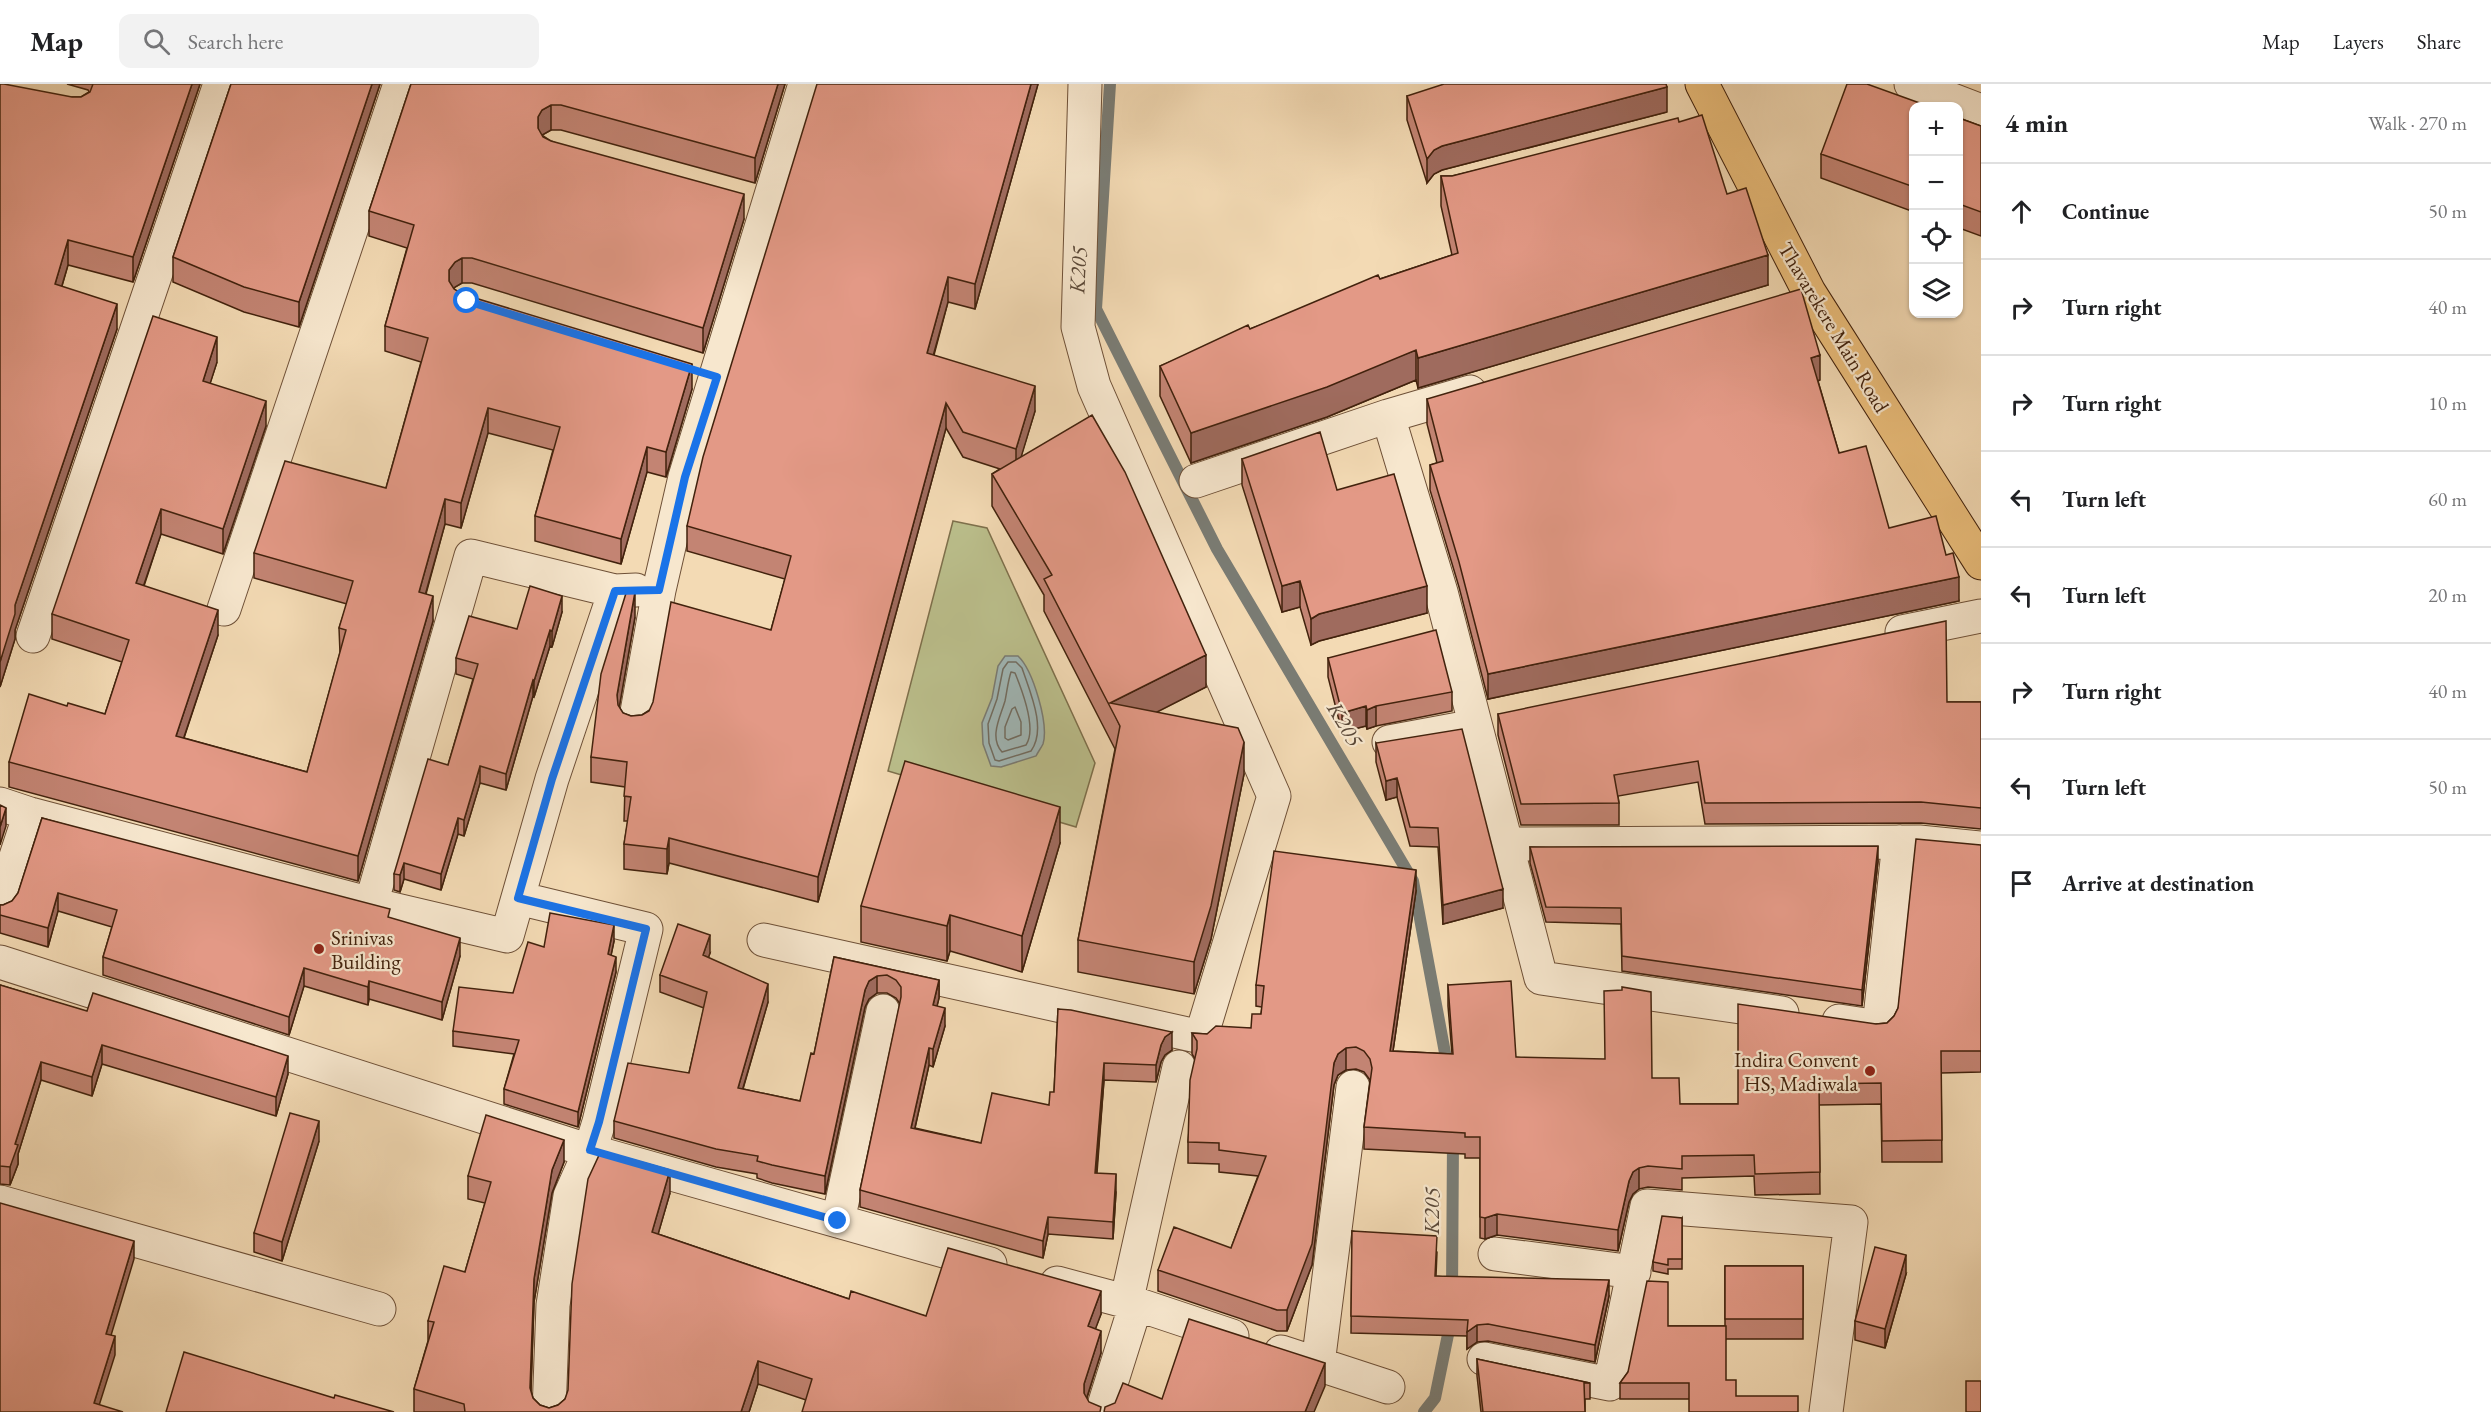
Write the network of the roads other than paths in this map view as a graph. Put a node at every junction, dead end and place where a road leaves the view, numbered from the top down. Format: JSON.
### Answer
{"nodes":[{"id":1,"x":220,"y":84,"type":"edge"},
{"id":2,"x":400,"y":84,"type":"edge"},
{"id":3,"x":805,"y":84,"type":"edge"},
{"id":4,"x":1085,"y":84,"type":"edge"},
{"id":5,"x":1702,"y":84,"type":"edge"},
{"id":6,"x":1911,"y":84,"type":"edge"},
{"id":7,"x":1980,"y":106,"type":"edge"},
{"id":8,"x":734,"y":197,"type":"edge"},
{"id":9,"x":767,"y":206,"type":"junction"},
{"id":10,"x":1809,"y":292,"type":"junction"},
{"id":11,"x":1775,"y":303,"type":"edge"},
{"id":12,"x":683,"y":366,"type":"edge"},
{"id":13,"x":717,"y":377,"type":"junction"},
{"id":14,"x":1502,"y":382,"type":"edge"},
{"id":15,"x":1388,"y":416,"type":"junction"},
{"id":16,"x":1196,"y":481,"type":"dead end"},
{"id":17,"x":1981,"y":563,"type":"edge"},
{"id":18,"x":659,"y":590,"type":"junction"},
{"id":19,"x":615,"y":591,"type":"junction"},
{"id":20,"x":224,"y":609,"type":"dead end"},
{"id":21,"x":1981,"y":616,"type":"edge"},
{"id":22,"x":33,"y":636,"type":"dead end"},
{"id":23,"x":1877,"y":638,"type":"edge"},
{"id":24,"x":1509,"y":713,"type":"edge"},
{"id":25,"x":635,"y":723,"type":"edge"},
{"id":26,"x":1475,"y":723,"type":"junction"},
{"id":27,"x":1379,"y":744,"type":"edge"},
{"id":28,"x":15,"y":809,"type":"edge"},
{"id":29,"x":1899,"y":842,"type":"junction"},
{"id":30,"x":1506,"y":844,"type":"junction"},
{"id":31,"x":1981,"y":848,"type":"edge"},
{"id":32,"x":518,"y":898,"type":"junction"},
{"id":33,"x":371,"y":904,"type":"junction"},
{"id":34,"x":0,"y":905,"type":"edge"},
{"id":35,"x":764,"y":940,"type":"dead end"},
{"id":36,"x":0,"y":962,"type":"edge"},
{"id":37,"x":883,"y":1011,"type":"dead end"},
{"id":38,"x":1179,"y":1067,"type":"dead end"},
{"id":39,"x":1353,"y":1087,"type":"dead end"},
{"id":40,"x":590,"y":1150,"type":"junction"},
{"id":41,"x":0,"y":1202,"type":"edge"},
{"id":42,"x":838,"y":1221,"type":"junction"},
{"id":43,"x":1496,"y":1254,"type":"dead end"},
{"id":44,"x":1634,"y":1272,"type":"junction"},
{"id":45,"x":1131,"y":1304,"type":"junction"},
{"id":46,"x":379,"y":1309,"type":"dead end"},
{"id":47,"x":1484,"y":1359,"type":"edge"},
{"id":48,"x":1318,"y":1364,"type":"junction"},
{"id":49,"x":1388,"y":1387,"type":"dead end"},
{"id":50,"x":549,"y":1412,"type":"edge"},
{"id":51,"x":1102,"y":1412,"type":"edge"},
{"id":52,"x":1826,"y":1412,"type":"edge"}],
"edges":[{"from":1,"to":22,"type":"street"},
{"from":2,"to":20,"type":"street"},
{"from":3,"to":9,"type":"street"},
{"from":4,"to":35,"type":"street"},
{"from":5,"to":10,"type":"main road","name":"Thavarekere Main Road"},
{"from":6,"to":7,"type":"street"},
{"from":8,"to":9,"type":"street"},
{"from":9,"to":13,"type":"street"},
{"from":10,"to":11,"type":"street"},
{"from":10,"to":17,"type":"main road","name":"Thavarekere Main Road"},
{"from":12,"to":13,"type":"street"},
{"from":13,"to":18,"type":"street"},
{"from":14,"to":15,"type":"street"},
{"from":15,"to":16,"type":"street"},
{"from":15,"to":26,"type":"street"},
{"from":18,"to":19,"type":"street"},
{"from":18,"to":25,"type":"street"},
{"from":19,"to":32,"type":"street"},
{"from":19,"to":33,"type":"street"},
{"from":21,"to":23,"type":"street"},
{"from":24,"to":26,"type":"street"},
{"from":26,"to":27,"type":"street"},
{"from":26,"to":30,"type":"street"},
{"from":28,"to":33,"type":"street"},
{"from":28,"to":34,"type":"street"},
{"from":29,"to":30,"type":"street"},
{"from":29,"to":30,"type":"street"},
{"from":29,"to":31,"type":"street"},
{"from":32,"to":33,"type":"street"},
{"from":32,"to":40,"type":"street"},
{"from":36,"to":40,"type":"street"},
{"from":37,"to":42,"type":"street"},
{"from":38,"to":45,"type":"street"},
{"from":39,"to":48,"type":"street"},
{"from":40,"to":42,"type":"street"},
{"from":40,"to":50,"type":"street"},
{"from":41,"to":46,"type":"street"},
{"from":42,"to":45,"type":"street"},
{"from":43,"to":44,"type":"street"},
{"from":44,"to":47,"type":"street"},
{"from":44,"to":52,"type":"street"},
{"from":45,"to":48,"type":"street"},
{"from":45,"to":51,"type":"street"},
{"from":48,"to":49,"type":"street"}]}
